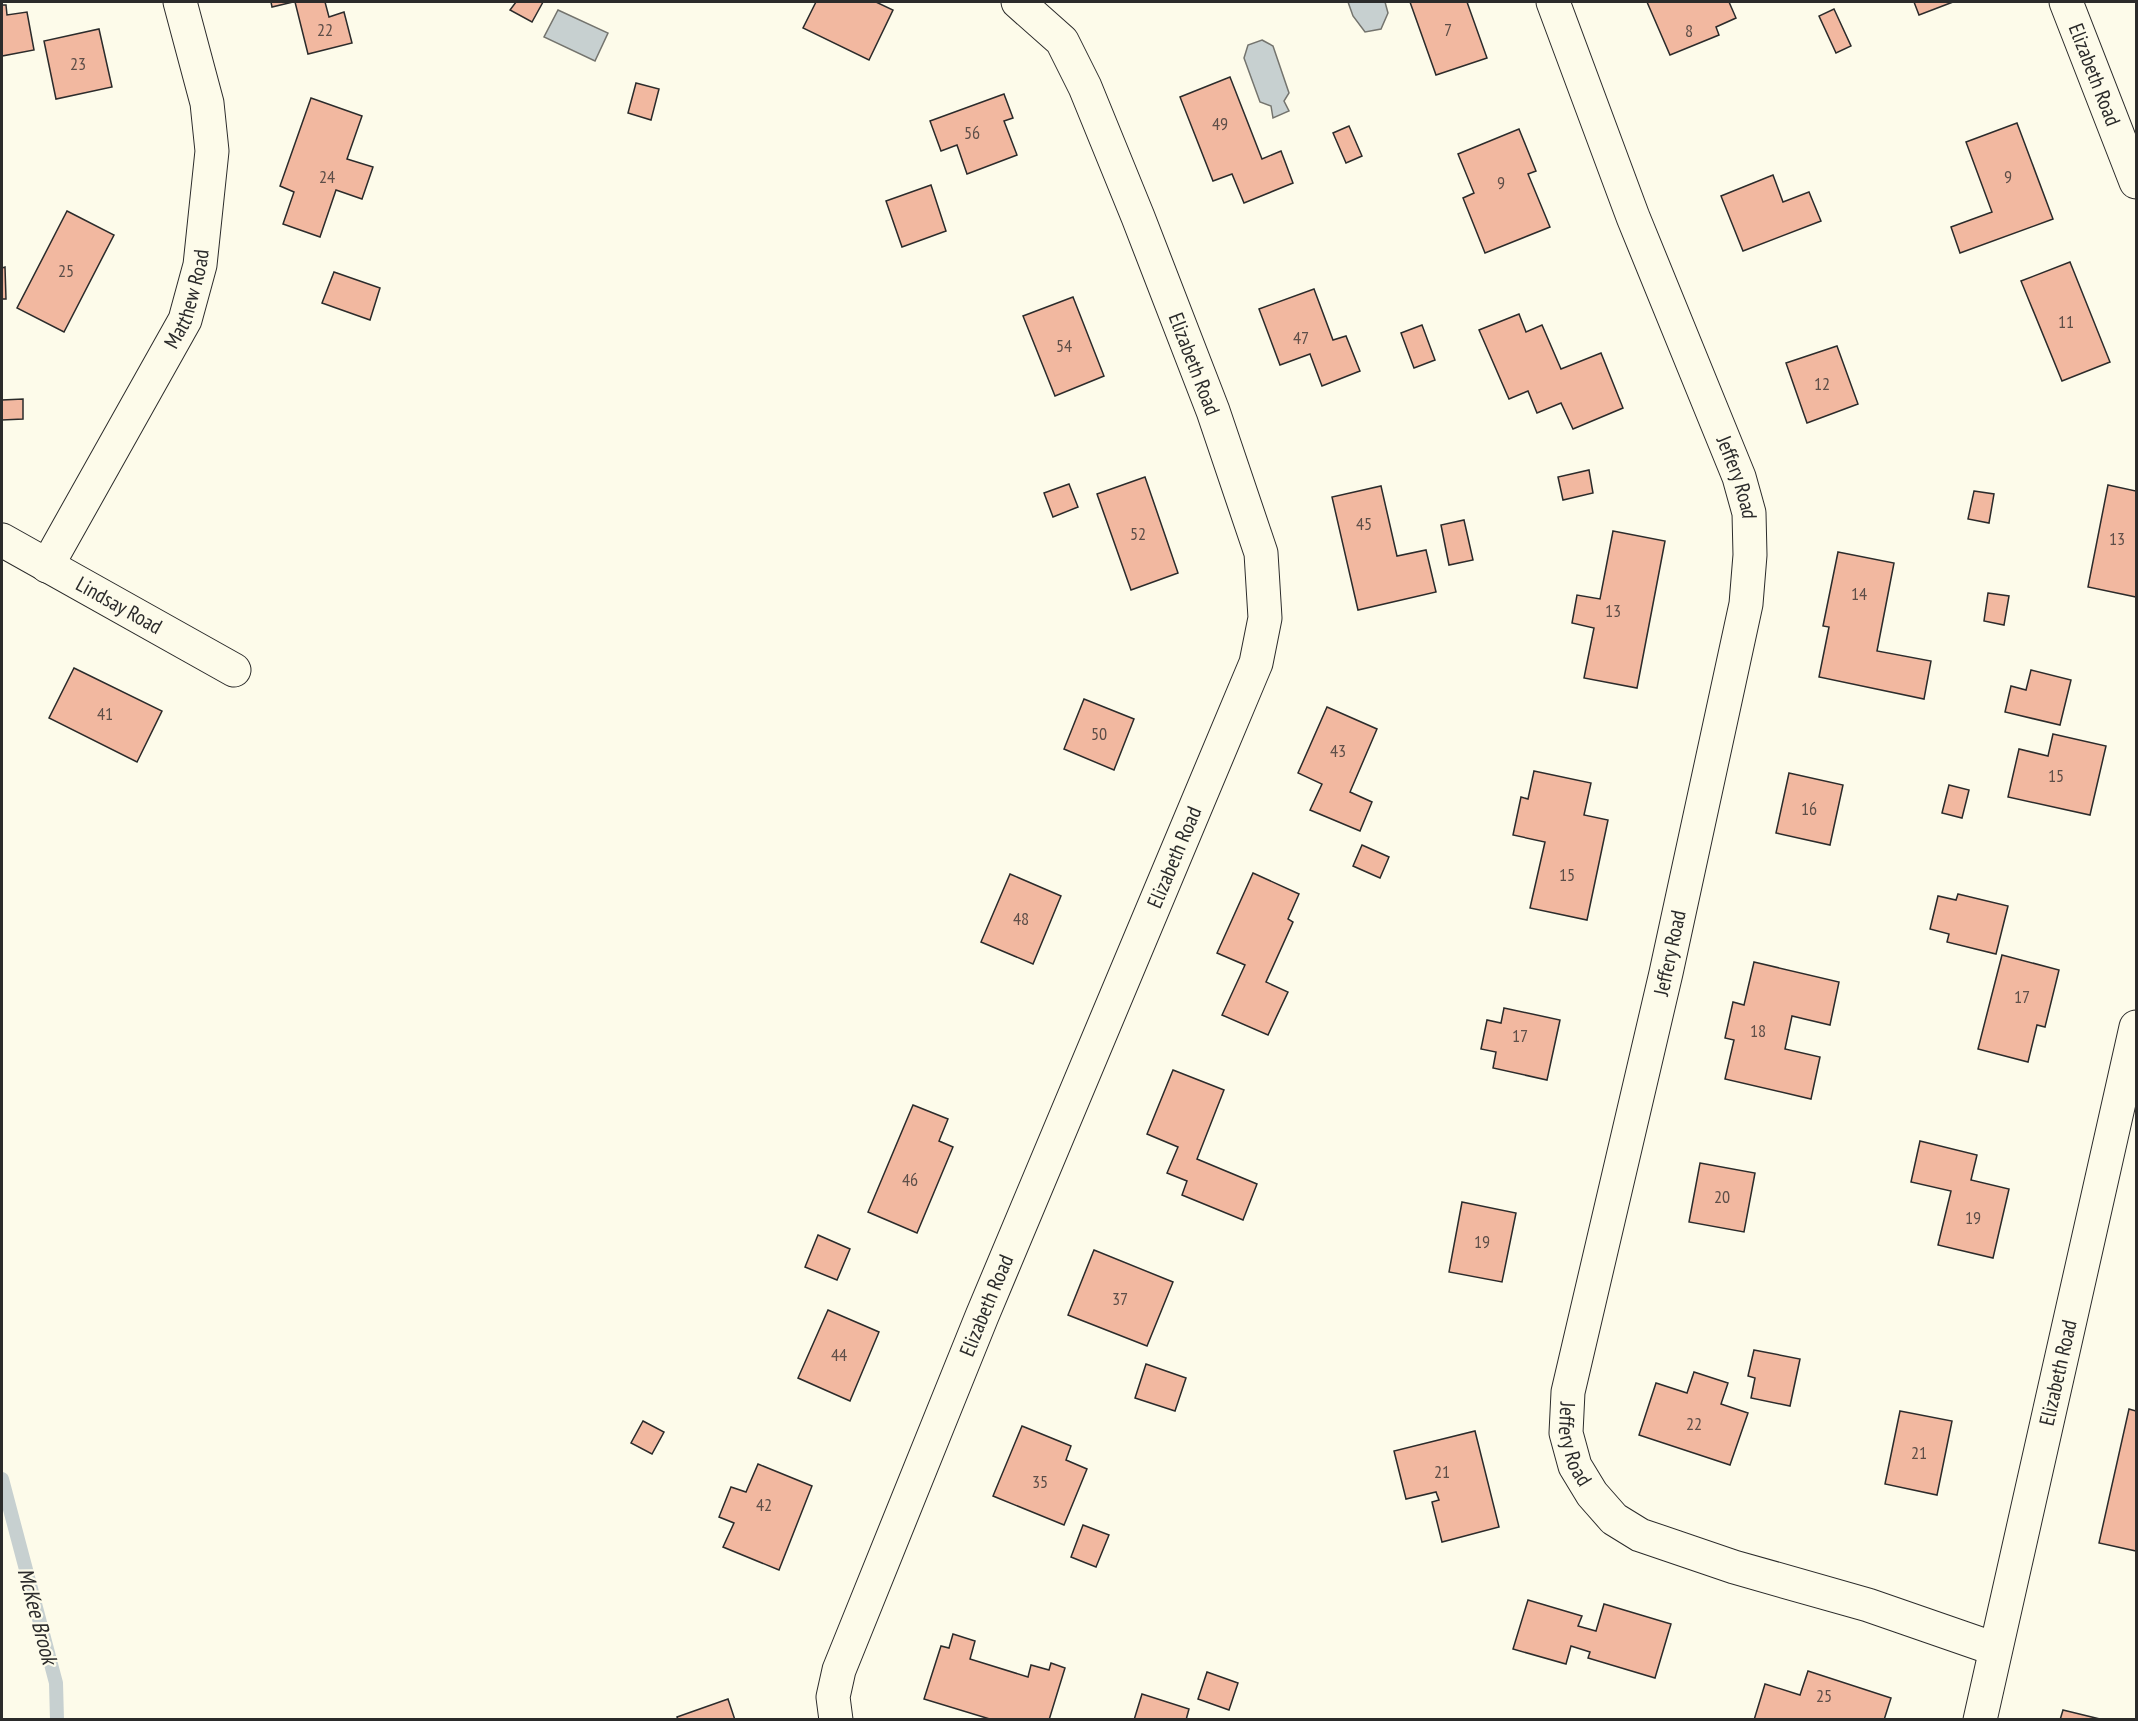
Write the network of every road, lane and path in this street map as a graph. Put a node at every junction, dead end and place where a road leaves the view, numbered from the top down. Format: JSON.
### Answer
{"nodes":[{"id":1,"x":180,"y":2,"type":"edge"},
{"id":2,"x":1018,"y":2,"type":"edge"},
{"id":3,"x":1553,"y":2,"type":"edge"},
{"id":4,"x":2066,"y":2,"type":"edge"},
{"id":5,"x":2136,"y":182,"type":"edge"},
{"id":6,"x":2,"y":540,"type":"edge"},
{"id":7,"x":48,"y":566,"type":"junction"},
{"id":8,"x":234,"y":670,"type":"dead end"},
{"id":9,"x":2136,"y":1028,"type":"edge"},
{"id":10,"x":1995,"y":1649,"type":"junction"},
{"id":11,"x":836,"y":1719,"type":"edge"},
{"id":12,"x":1980,"y":1719,"type":"edge"}],
"edges":[{"from":1,"to":7,"type":"street","name":"Matthew Road"},
{"from":2,"to":11,"type":"street","name":"Elizabeth Road"},
{"from":3,"to":10,"type":"street","name":"Jeffery Road"},
{"from":4,"to":5,"type":"street","name":"Elizabeth Road"},
{"from":6,"to":7,"type":"street","name":"Lindsay Road"},
{"from":7,"to":8,"type":"street","name":"Lindsay Road"},
{"from":9,"to":10,"type":"street","name":"Elizabeth Road"},
{"from":10,"to":12,"type":"street","name":"Elizabeth Road"}]}
